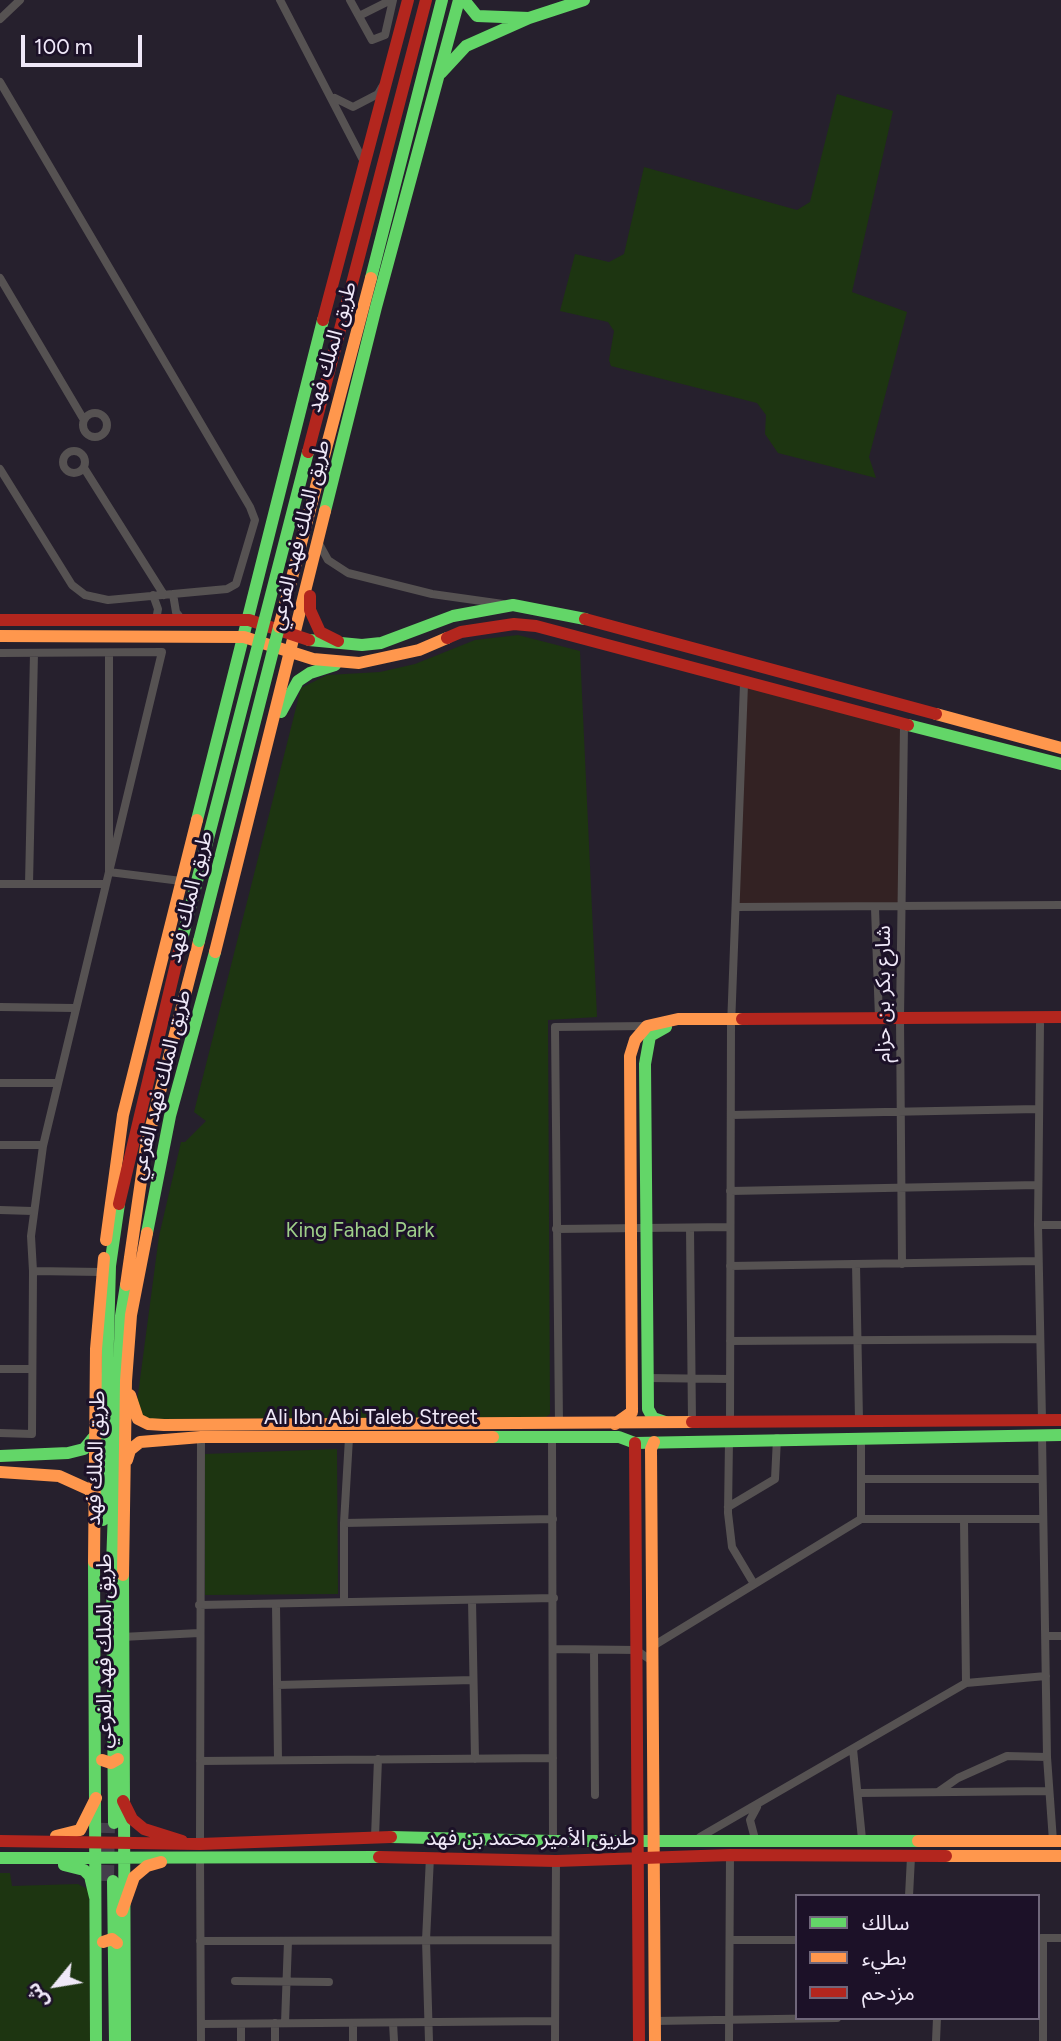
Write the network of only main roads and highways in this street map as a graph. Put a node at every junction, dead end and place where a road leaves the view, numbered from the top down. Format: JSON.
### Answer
{"nodes":[{"id":1,"x":408,"y":0,"type":"edge"},
{"id":2,"x":426,"y":0,"type":"edge"},
{"id":3,"x":442,"y":0,"type":"edge"},
{"id":4,"x":461,"y":0,"type":"edge"},
{"id":5,"x":584,"y":0,"type":"edge"},
{"id":6,"x":529,"y":18,"type":"junction"},
{"id":7,"x":439,"y":75,"type":"junction"},
{"id":8,"x":311,"y":572,"type":"junction"},
{"id":9,"x":0,"y":620,"type":"edge"},
{"id":10,"x":248,"y":620,"type":"junction"},
{"id":11,"x":0,"y":636,"type":"edge"},
{"id":12,"x":244,"y":637,"type":"junction"},
{"id":13,"x":295,"y":637,"type":"junction"},
{"id":14,"x":362,"y":645,"type":"junction"},
{"id":15,"x":290,"y":653,"type":"junction"},
{"id":16,"x":359,"y":663,"type":"junction"},
{"id":17,"x":268,"y":741,"type":"junction"},
{"id":18,"x":1061,"y":748,"type":"edge"},
{"id":19,"x":1061,"y":764,"type":"edge"},
{"id":20,"x":1061,"y":1017,"type":"edge"},
{"id":21,"x":901,"y":1022,"type":"junction"},
{"id":22,"x":731,"y":1023,"type":"junction"},
{"id":23,"x":1061,"y":1024,"type":"edge"},
{"id":24,"x":142,"y":1102,"type":"junction"},
{"id":25,"x":146,"y":1146,"type":"junction"},
{"id":26,"x":102,"y":1271,"type":"junction"},
{"id":27,"x":131,"y":1315,"type":"junction"},
{"id":28,"x":106,"y":1360,"type":"junction"},
{"id":29,"x":126,"y":1381,"type":"junction"},
{"id":30,"x":1061,"y":1420,"type":"edge"},
{"id":31,"x":665,"y":1422,"type":"junction"},
{"id":32,"x":158,"y":1424,"type":"junction"},
{"id":33,"x":615,"y":1424,"type":"junction"},
{"id":34,"x":1061,"y":1435,"type":"edge"},
{"id":35,"x":93,"y":1438,"type":"junction"},
{"id":36,"x":159,"y":1439,"type":"junction"},
{"id":37,"x":654,"y":1442,"type":"junction"},
{"id":38,"x":635,"y":1443,"type":"junction"},
{"id":39,"x":0,"y":1456,"type":"edge"},
{"id":40,"x":124,"y":1470,"type":"junction"},
{"id":41,"x":0,"y":1472,"type":"edge"},
{"id":42,"x":94,"y":1506,"type":"junction"},
{"id":43,"x":94,"y":1742,"type":"junction"},
{"id":44,"x":124,"y":1744,"type":"junction"},
{"id":45,"x":96,"y":1798,"type":"junction"},
{"id":46,"x":123,"y":1801,"type":"junction"},
{"id":47,"x":639,"y":1840,"type":"junction"},
{"id":48,"x":654,"y":1840,"type":"junction"},
{"id":49,"x":0,"y":1841,"type":"edge"},
{"id":50,"x":39,"y":1841,"type":"junction"},
{"id":51,"x":1057,"y":1841,"type":"edge"},
{"id":52,"x":96,"y":1843,"type":"junction"},
{"id":53,"x":123,"y":1844,"type":"junction"},
{"id":54,"x":194,"y":1851,"type":"junction"},
{"id":55,"x":1061,"y":1856,"type":"edge"},
{"id":56,"x":38,"y":1857,"type":"junction"},
{"id":57,"x":0,"y":1858,"type":"edge"},
{"id":58,"x":654,"y":1858,"type":"junction"},
{"id":59,"x":96,"y":1859,"type":"junction"},
{"id":60,"x":122,"y":1859,"type":"junction"},
{"id":61,"x":640,"y":1859,"type":"junction"},
{"id":62,"x":95,"y":1897,"type":"junction"},
{"id":63,"x":122,"y":1911,"type":"junction"},
{"id":64,"x":96,"y":1958,"type":"junction"},
{"id":65,"x":123,"y":1958,"type":"junction"},
{"id":66,"x":96,"y":2041,"type":"edge"},
{"id":67,"x":106,"y":2041,"type":"edge"},
{"id":68,"x":115,"y":2041,"type":"edge"},
{"id":69,"x":125,"y":2041,"type":"edge"},
{"id":70,"x":639,"y":2041,"type":"edge"},
{"id":71,"x":655,"y":2041,"type":"edge"}],
"edges":[{"from":1,"to":10,"type":"main road","name":"طريق الملك فهد الفرعي"},
{"from":2,"to":24,"type":"main road","name":"طريق الملك فهد","bridge":true},
{"from":3,"to":25,"type":"main road","name":"طريق الملك فهد","bridge":true},
{"from":4,"to":6,"type":"main road"},
{"from":4,"to":7,"type":"main road","name":"طريق الملك فهد الفرعي"},
{"from":5,"to":6,"type":"main road"},
{"from":6,"to":7,"type":"main road"},
{"from":7,"to":8,"type":"main road","name":"طريق الملك فهد الفرعي"},
{"from":8,"to":13,"type":"main road","name":"طريق الملك فهد الفرعي"},
{"from":8,"to":14,"type":"main road"},
{"from":9,"to":10,"type":"main road"},
{"from":10,"to":12,"type":"main road","name":"طريق الملك فهد الفرعي"},
{"from":10,"to":13,"type":"main road"},
{"from":11,"to":12,"type":"main road"},
{"from":12,"to":15,"type":"main road"},
{"from":12,"to":26,"type":"main road","name":"طريق الملك فهد الفرعي"},
{"from":13,"to":14,"type":"main road"},
{"from":13,"to":15,"type":"main road","name":"طريق الملك فهد الفرعي"},
{"from":14,"to":18,"type":"main road"},
{"from":15,"to":16,"type":"main road"},
{"from":15,"to":17,"type":"main road","name":"طريق الملك فهد الفرعي"},
{"from":16,"to":17,"type":"main road"},
{"from":16,"to":19,"type":"main road"},
{"from":17,"to":27,"type":"main road","name":"طريق الملك فهد الفرعي"},
{"from":20,"to":21,"type":"main road"},
{"from":21,"to":22,"type":"main road"},
{"from":21,"to":22,"type":"main road"},
{"from":21,"to":23,"type":"main road"},
{"from":22,"to":31,"type":"main road"},
{"from":22,"to":33,"type":"main road"},
{"from":24,"to":26,"type":"main road"},
{"from":24,"to":28,"type":"main road","name":"طريق الملك فهد"},
{"from":25,"to":27,"type":"main road"},
{"from":25,"to":28,"type":"main road","name":"طريق الملك فهد"},
{"from":26,"to":28,"type":"main road"},
{"from":26,"to":35,"type":"main road","name":"طريق الملك فهد الفرعي"},
{"from":27,"to":29,"type":"main road","name":"طريق الملك فهد الفرعي"},
{"from":29,"to":32,"type":"main road"},
{"from":29,"to":40,"type":"main road","name":"طريق الملك فهد الفرعي"},
{"from":30,"to":31,"type":"main road","name":"Ali Ibn Abi Taleb Street"},
{"from":31,"to":33,"type":"main road","name":"Ali Ibn Abi Taleb Street"},
{"from":32,"to":33,"type":"main road","name":"Ali Ibn Abi Taleb Street"},
{"from":32,"to":36,"type":"main road"},
{"from":34,"to":37,"type":"main road"},
{"from":35,"to":39,"type":"main road"},
{"from":35,"to":42,"type":"main road","name":"طريق الملك فهد الفرعي"},
{"from":36,"to":38,"type":"main road","name":"Ali Ibn Abi Taleb Street"},
{"from":36,"to":40,"type":"main road","name":"Ali Ibn Abi Taleb Street"},
{"from":37,"to":38,"type":"main road","name":"Ali Ibn Abi Taleb Street"},
{"from":37,"to":48,"type":"main road"},
{"from":38,"to":47,"type":"main road"},
{"from":40,"to":44,"type":"main road","name":"طريق الملك فهد الفرعي"},
{"from":41,"to":42,"type":"main road"},
{"from":42,"to":43,"type":"main road","name":"طريق الملك فهد الفرعي"},
{"from":43,"to":44,"type":"main road","bridge":true},
{"from":43,"to":45,"type":"main road","name":"طريق الملك فهد الفرعي"},
{"from":44,"to":46,"type":"main road","name":"طريق الملك فهد الفرعي"},
{"from":45,"to":50,"type":"main road"},
{"from":45,"to":52,"type":"main road","name":"طريق الملك فهد الفرعي"},
{"from":46,"to":53,"type":"main road","name":"طريق الملك فهد الفرعي"},
{"from":46,"to":54,"type":"main road"},
{"from":47,"to":48,"type":"main road","name":"طريق الأمير محمد بن فهد"},
{"from":47,"to":54,"type":"main road","name":"طريق الأمير محمد بن فهد"},
{"from":47,"to":61,"type":"main road"},
{"from":48,"to":51,"type":"main road","name":"طريق الأمير محمد بن فهد"},
{"from":48,"to":58,"type":"main road"},
{"from":49,"to":50,"type":"main road","name":"طريق الأمير محمد بن فهد"},
{"from":50,"to":52,"type":"main road","name":"طريق الأمير محمد بن فهد"},
{"from":52,"to":53,"type":"main road","name":"طريق الأمير محمد بن فهد"},
{"from":52,"to":59,"type":"main road","name":"طريق الملك فهد الفرعي"},
{"from":53,"to":54,"type":"main road","name":"طريق الأمير محمد بن فهد"},
{"from":53,"to":60,"type":"main road","name":"طريق الملك فهد الفرعي"},
{"from":54,"to":60,"type":"main road","name":"طريق الأمير محمد بن فهد"},
{"from":54,"to":61,"type":"main road","name":"طريق الأمير محمد بن فهد"},
{"from":54,"to":63,"type":"main road"},
{"from":55,"to":58,"type":"main road","name":"طريق الأمير محمد بن فهد"},
{"from":56,"to":57,"type":"main road","name":"طريق الأمير محمد بن فهد"},
{"from":56,"to":59,"type":"main road","name":"طريق الأمير محمد بن فهد"},
{"from":56,"to":62,"type":"main road"},
{"from":58,"to":61,"type":"main road","name":"طريق الأمير محمد بن فهد"},
{"from":58,"to":71,"type":"main road"},
{"from":59,"to":60,"type":"main road","name":"طريق الأمير محمد بن فهد"},
{"from":59,"to":62,"type":"main road","name":"طريق الملك فهد الفرعي"},
{"from":60,"to":63,"type":"main road","name":"طريق الملك فهد الفرعي"},
{"from":61,"to":70,"type":"main road"},
{"from":62,"to":64,"type":"main road","name":"طريق الملك فهد الفرعي"},
{"from":63,"to":65,"type":"main road","name":"طريق الملك فهد الفرعي"},
{"from":64,"to":65,"type":"main road","bridge":true},
{"from":64,"to":66,"type":"main road","name":"طريق الملك فهد الفرعي"},
{"from":65,"to":69,"type":"main road","name":"طريق الملك فهد الفرعي"},
{"from":67,"to":68,"type":"main road"}]}
